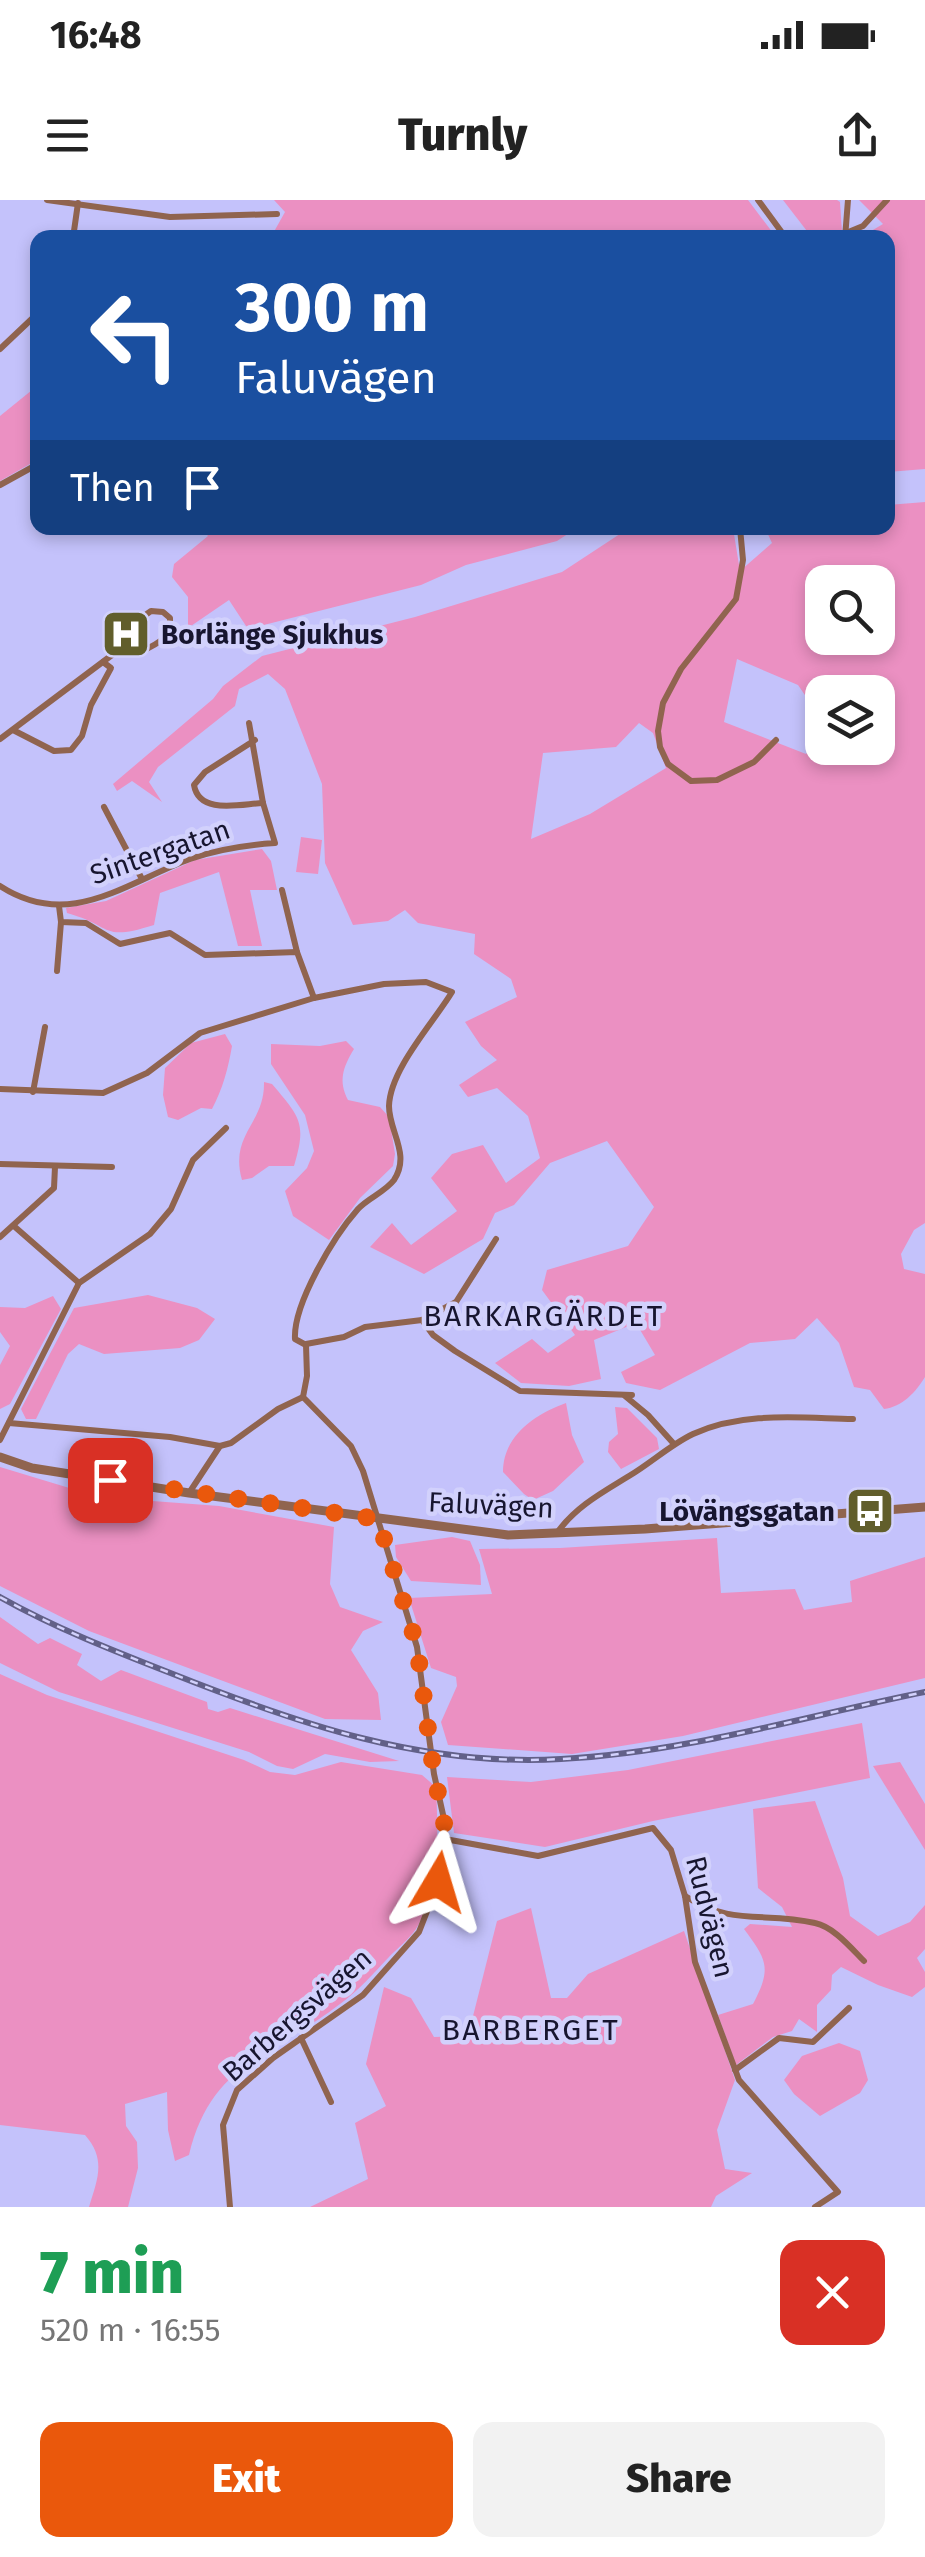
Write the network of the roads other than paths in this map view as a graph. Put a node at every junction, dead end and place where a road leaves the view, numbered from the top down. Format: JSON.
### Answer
{"nodes":[{"id":1,"x":47,"y":200,"type":"edge"},
{"id":2,"x":758,"y":200,"type":"edge"},
{"id":3,"x":848,"y":200,"type":"edge"},
{"id":4,"x":887,"y":200,"type":"edge"},
{"id":5,"x":78,"y":202,"type":"junction"},
{"id":6,"x":277,"y":214,"type":"dead end"},
{"id":7,"x":74,"y":230,"type":"edge"},
{"id":8,"x":780,"y":230,"type":"edge"},
{"id":9,"x":846,"y":230,"type":"edge"},
{"id":10,"x":855,"y":230,"type":"edge"},
{"id":11,"x":30,"y":321,"type":"edge"},
{"id":12,"x":0,"y":349,"type":"edge"},
{"id":13,"x":30,"y":468,"type":"edge"},
{"id":14,"x":0,"y":485,"type":"edge"},
{"id":15,"x":741,"y":535,"type":"edge"},
{"id":16,"x":120,"y":649,"type":"junction"},
{"id":17,"x":103,"y":662,"type":"junction"},
{"id":18,"x":250,"y":722,"type":"dead end"},
{"id":19,"x":13,"y":730,"type":"junction"},
{"id":20,"x":0,"y":739,"type":"edge"},
{"id":21,"x":255,"y":740,"type":"junction"},
{"id":22,"x":776,"y":740,"type":"dead end"},
{"id":23,"x":263,"y":803,"type":"junction"},
{"id":24,"x":104,"y":808,"type":"dead end"},
{"id":25,"x":142,"y":878,"type":"junction"},
{"id":26,"x":0,"y":886,"type":"edge"},
{"id":27,"x":282,"y":890,"type":"dead end"},
{"id":28,"x":60,"y":906,"type":"junction"},
{"id":29,"x":61,"y":922,"type":"junction"},
{"id":30,"x":296,"y":952,"type":"junction"},
{"id":31,"x":57,"y":971,"type":"dead end"},
{"id":32,"x":314,"y":998,"type":"junction"},
{"id":33,"x":45,"y":1027,"type":"dead end"},
{"id":34,"x":0,"y":1089,"type":"edge"},
{"id":35,"x":33,"y":1092,"type":"junction"},
{"id":36,"x":226,"y":1128,"type":"dead end"},
{"id":37,"x":0,"y":1164,"type":"edge"},
{"id":38,"x":55,"y":1166,"type":"junction"},
{"id":39,"x":112,"y":1167,"type":"dead end"},
{"id":40,"x":14,"y":1227,"type":"junction"},
{"id":41,"x":0,"y":1237,"type":"edge"},
{"id":42,"x":496,"y":1239,"type":"dead end"},
{"id":43,"x":78,"y":1282,"type":"junction"},
{"id":44,"x":422,"y":1320,"type":"junction"},
{"id":45,"x":306,"y":1344,"type":"junction"},
{"id":46,"x":302,"y":1397,"type":"junction"},
{"id":47,"x":853,"y":1420,"type":"dead end"},
{"id":48,"x":9,"y":1423,"type":"junction"},
{"id":49,"x":0,"y":1440,"type":"edge"},
{"id":50,"x":674,"y":1444,"type":"junction"},
{"id":51,"x":220,"y":1446,"type":"junction"},
{"id":52,"x":0,"y":1457,"type":"edge"},
{"id":53,"x":189,"y":1493,"type":"junction"},
{"id":54,"x":925,"y":1507,"type":"edge"},
{"id":55,"x":378,"y":1519,"type":"junction"},
{"id":56,"x":557,"y":1533,"type":"junction"},
{"id":57,"x":445,"y":1838,"type":"junction"},
{"id":58,"x":685,"y":1896,"type":"junction"},
{"id":59,"x":864,"y":1961,"type":"dead end"},
{"id":60,"x":849,"y":2008,"type":"dead end"},
{"id":61,"x":300,"y":2038,"type":"junction"},
{"id":62,"x":735,"y":2070,"type":"junction"},
{"id":63,"x":331,"y":2102,"type":"dead end"},
{"id":64,"x":230,"y":2207,"type":"edge"},
{"id":65,"x":814,"y":2207,"type":"edge"}],
"edges":[{"from":1,"to":5,"type":"street"},
{"from":2,"to":8,"type":"street"},
{"from":3,"to":9,"type":"street"},
{"from":4,"to":10,"type":"street"},
{"from":5,"to":6,"type":"street"},
{"from":5,"to":7,"type":"street"},
{"from":11,"to":12,"type":"street"},
{"from":13,"to":14,"type":"street"},
{"from":15,"to":22,"type":"street"},
{"from":16,"to":16,"type":"street"},
{"from":16,"to":17,"type":"street"},
{"from":17,"to":19,"type":"street"},
{"from":17,"to":19,"type":"street"},
{"from":18,"to":21,"type":"street"},
{"from":19,"to":20,"type":"street"},
{"from":21,"to":23,"type":"street"},
{"from":21,"to":23,"type":"street"},
{"from":23,"to":25,"type":"street","name":"Sintergatan"},
{"from":24,"to":25,"type":"street"},
{"from":25,"to":28,"type":"street","name":"Sintergatan"},
{"from":26,"to":28,"type":"street","name":"Sintergatan"},
{"from":27,"to":30,"type":"street"},
{"from":28,"to":29,"type":"street","name":"Sintergatan"},
{"from":29,"to":30,"type":"street","name":"Sintergatan"},
{"from":29,"to":31,"type":"street"},
{"from":30,"to":32,"type":"street"},
{"from":32,"to":35,"type":"street"},
{"from":32,"to":45,"type":"street"},
{"from":33,"to":35,"type":"street"},
{"from":34,"to":35,"type":"street"},
{"from":36,"to":43,"type":"street"},
{"from":37,"to":38,"type":"street"},
{"from":38,"to":39,"type":"street"},
{"from":38,"to":40,"type":"street"},
{"from":40,"to":41,"type":"street"},
{"from":40,"to":43,"type":"street"},
{"from":42,"to":44,"type":"street"},
{"from":43,"to":48,"type":"street"},
{"from":44,"to":45,"type":"street"},
{"from":44,"to":50,"type":"street"},
{"from":45,"to":46,"type":"street"},
{"from":46,"to":51,"type":"street"},
{"from":46,"to":55,"type":"street","name":"Barbergsvägen"},
{"from":47,"to":50,"type":"street"},
{"from":48,"to":49,"type":"street"},
{"from":48,"to":51,"type":"street"},
{"from":50,"to":56,"type":"street"},
{"from":51,"to":53,"type":"street"},
{"from":52,"to":53,"type":"street","name":"Faluvägen"},
{"from":53,"to":55,"type":"street","name":"Faluvägen"},
{"from":54,"to":56,"type":"street","name":"Faluvägen"},
{"from":55,"to":56,"type":"street","name":"Faluvägen"},
{"from":55,"to":57,"type":"street","name":"Barbergsvägen"},
{"from":57,"to":58,"type":"street","name":"Rudvägen"},
{"from":57,"to":61,"type":"street","name":"Barbergsvägen"},
{"from":58,"to":59,"type":"street"},
{"from":58,"to":62,"type":"street","name":"Rudvägen"},
{"from":60,"to":62,"type":"street"},
{"from":61,"to":63,"type":"street"},
{"from":61,"to":64,"type":"street","name":"Barbergsvägen"},
{"from":62,"to":65,"type":"street","name":"Rudvägen"}]}
